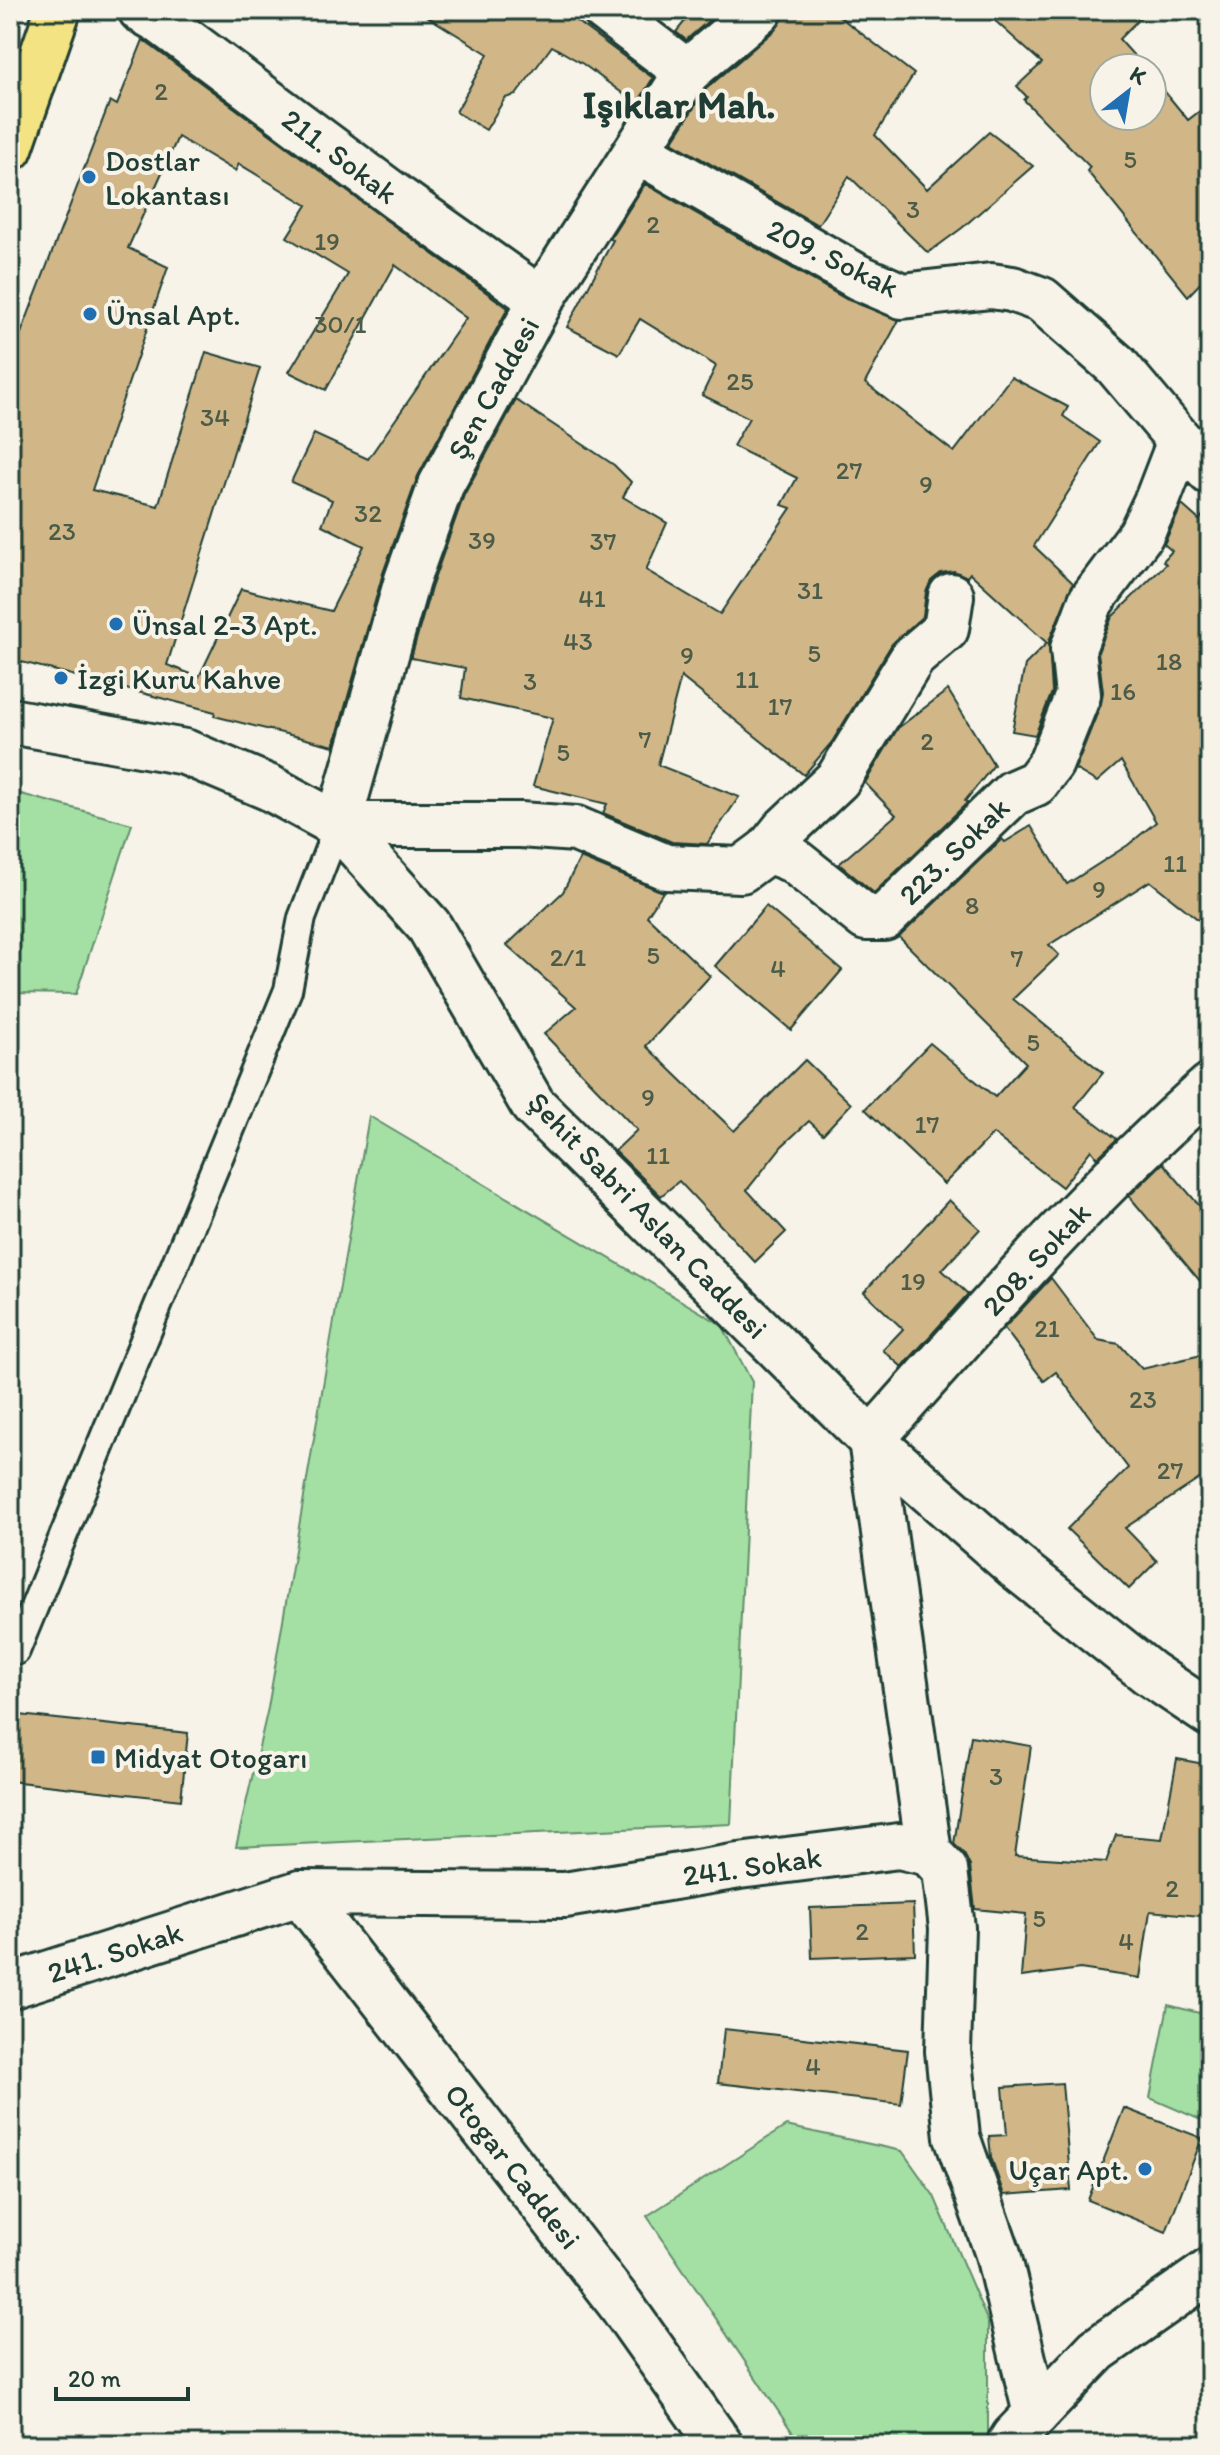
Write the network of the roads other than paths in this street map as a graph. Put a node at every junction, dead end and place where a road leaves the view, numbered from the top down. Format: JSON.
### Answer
{"nodes":[{"id":1,"x":58,"y":10,"type":"edge"},
{"id":2,"x":141,"y":10,"type":"edge"},
{"id":3,"x":605,"y":10,"type":"edge"},
{"id":4,"x":760,"y":10,"type":"edge"},
{"id":5,"x":687,"y":72,"type":"junction"},
{"id":6,"x":10,"y":148,"type":"edge"},
{"id":7,"x":638,"y":151,"type":"junction"},
{"id":8,"x":541,"y":300,"type":"junction"},
{"id":9,"x":1180,"y":441,"type":"junction"},
{"id":10,"x":1210,"y":472,"type":"edge"},
{"id":11,"x":951,"y":596,"type":"dead end"},
{"id":12,"x":10,"y":721,"type":"edge"},
{"id":13,"x":338,"y":825,"type":"junction"},
{"id":14,"x":768,"y":850,"type":"junction"},
{"id":15,"x":1210,"y":1086,"type":"edge"},
{"id":16,"x":871,"y":1440,"type":"junction"},
{"id":17,"x":16,"y":1651,"type":"dead end"},
{"id":18,"x":1210,"y":1714,"type":"edge"},
{"id":19,"x":929,"y":1853,"type":"junction"},
{"id":20,"x":300,"y":1893,"type":"junction"},
{"id":21,"x":10,"y":1986,"type":"edge"},
{"id":22,"x":1210,"y":2271,"type":"edge"},
{"id":23,"x":1022,"y":2429,"type":"edge"},
{"id":24,"x":720,"y":2445,"type":"edge"}],
"edges":[{"from":1,"to":6,"type":"main road"},
{"from":2,"to":8,"type":"street","name":"211. Sokak"},
{"from":3,"to":5,"type":"street"},
{"from":4,"to":5,"type":"street","name":"Şen Caddesi"},
{"from":5,"to":7,"type":"street","name":"Şen Caddesi"},
{"from":7,"to":8,"type":"street","name":"Şen Caddesi"},
{"from":7,"to":9,"type":"street","name":"209. Sokak"},
{"from":8,"to":13,"type":"street","name":"Şen Caddesi"},
{"from":9,"to":10,"type":"street","name":"209. Sokak"},
{"from":9,"to":14,"type":"street","name":"223. Sokak"},
{"from":11,"to":14,"type":"street"},
{"from":12,"to":13,"type":"street","name":"Şehit Sabri Aslan Caddesi"},
{"from":13,"to":14,"type":"street"},
{"from":13,"to":16,"type":"street","name":"Şehit Sabri Aslan Caddesi"},
{"from":13,"to":17,"type":"lane"},
{"from":15,"to":16,"type":"street","name":"208. Sokak"},
{"from":16,"to":18,"type":"street","name":"Şehit Sabri Aslan Caddesi"},
{"from":16,"to":19,"type":"street"},
{"from":19,"to":20,"type":"street","name":"241. Sokak"},
{"from":19,"to":23,"type":"street"},
{"from":20,"to":21,"type":"street","name":"241. Sokak"},
{"from":20,"to":24,"type":"street","name":"Otogar Caddesi"},
{"from":22,"to":23,"type":"street"}]}
